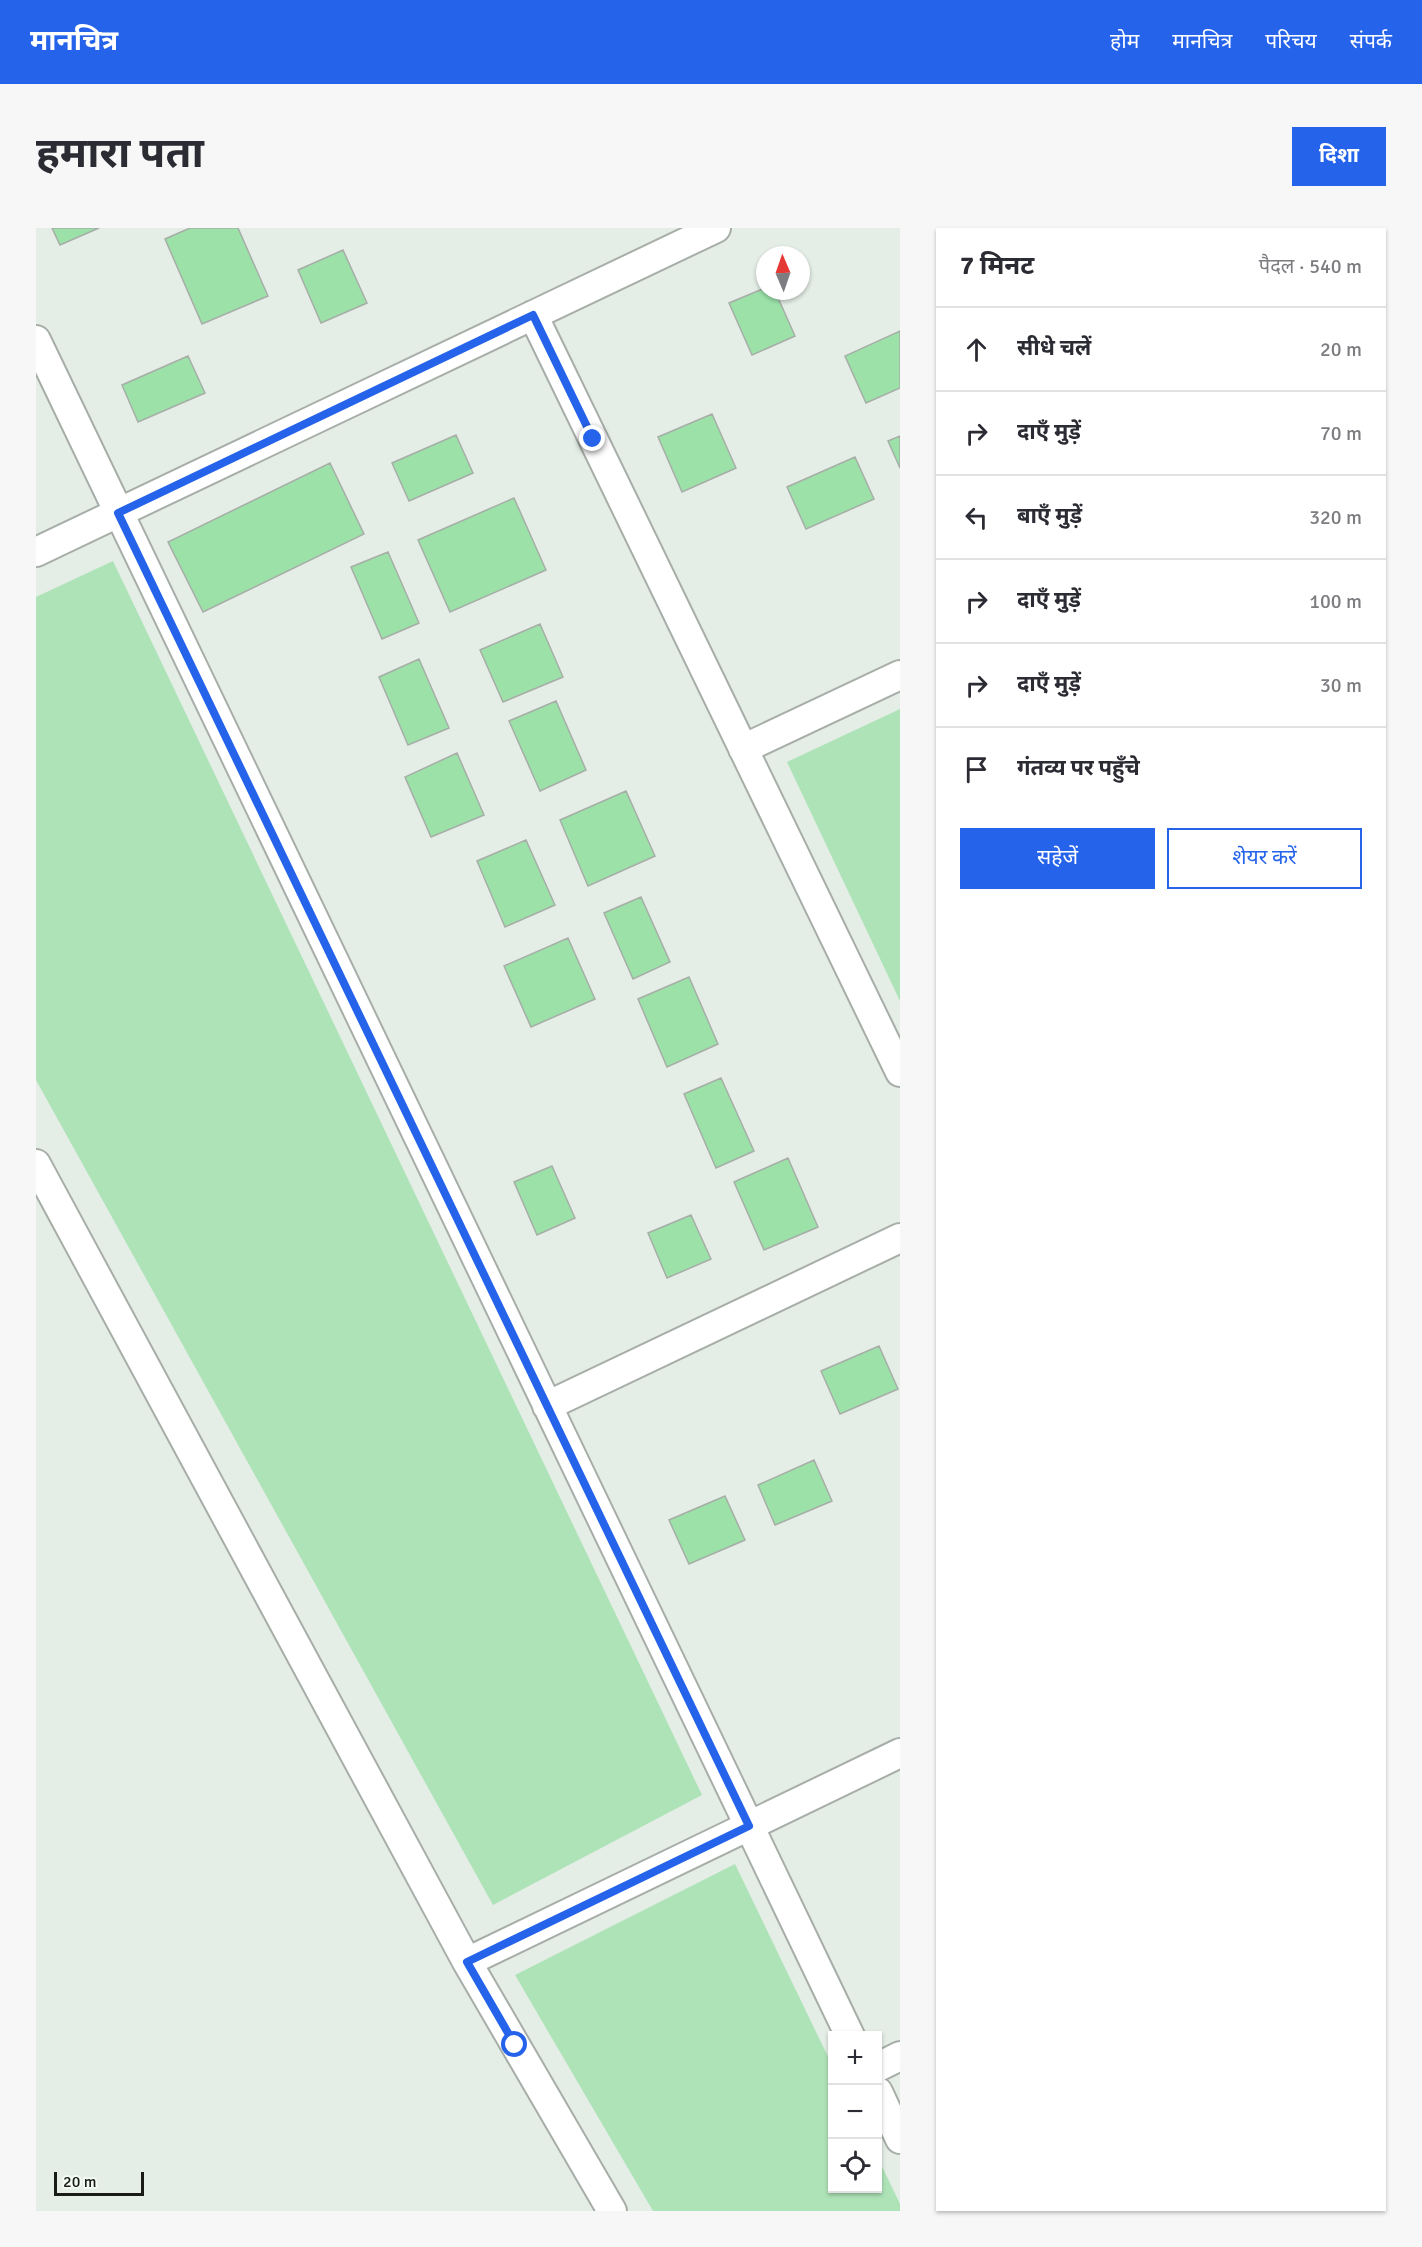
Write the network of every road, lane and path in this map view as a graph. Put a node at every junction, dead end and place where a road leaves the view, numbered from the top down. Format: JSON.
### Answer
{"nodes":[{"id":1,"x":716,"y":228,"type":"edge"},
{"id":2,"x":533,"y":315,"type":"junction"},
{"id":3,"x":36,"y":340,"type":"edge"},
{"id":4,"x":118,"y":513,"type":"junction"},
{"id":5,"x":36,"y":552,"type":"edge"},
{"id":6,"x":900,"y":675,"type":"edge"},
{"id":7,"x":743,"y":749,"type":"junction"},
{"id":8,"x":900,"y":1072,"type":"edge"},
{"id":9,"x":36,"y":1164,"type":"edge"},
{"id":10,"x":900,"y":1238,"type":"edge"},
{"id":11,"x":547,"y":1406,"type":"junction"},
{"id":12,"x":900,"y":1753,"type":"edge"},
{"id":13,"x":749,"y":1826,"type":"junction"},
{"id":14,"x":467,"y":1962,"type":"junction"},
{"id":15,"x":848,"y":2031,"type":"edge"},
{"id":16,"x":900,"y":2056,"type":"edge"},
{"id":17,"x":882,"y":2065,"type":"edge"},
{"id":18,"x":882,"y":2101,"type":"edge"},
{"id":19,"x":900,"y":2139,"type":"edge"},
{"id":20,"x":612,"y":2211,"type":"edge"}],
"edges":[{"from":1,"to":2,"type":"street"},
{"from":2,"to":4,"type":"street"},
{"from":2,"to":7,"type":"street"},
{"from":3,"to":4,"type":"street"},
{"from":4,"to":5,"type":"street"},
{"from":4,"to":11,"type":"street"},
{"from":6,"to":7,"type":"street"},
{"from":7,"to":8,"type":"street"},
{"from":9,"to":14,"type":"street"},
{"from":10,"to":11,"type":"street"},
{"from":11,"to":13,"type":"street"},
{"from":12,"to":13,"type":"street"},
{"from":13,"to":14,"type":"street"},
{"from":13,"to":15,"type":"street"},
{"from":14,"to":20,"type":"street"},
{"from":16,"to":17,"type":"street"},
{"from":18,"to":19,"type":"street"}]}
